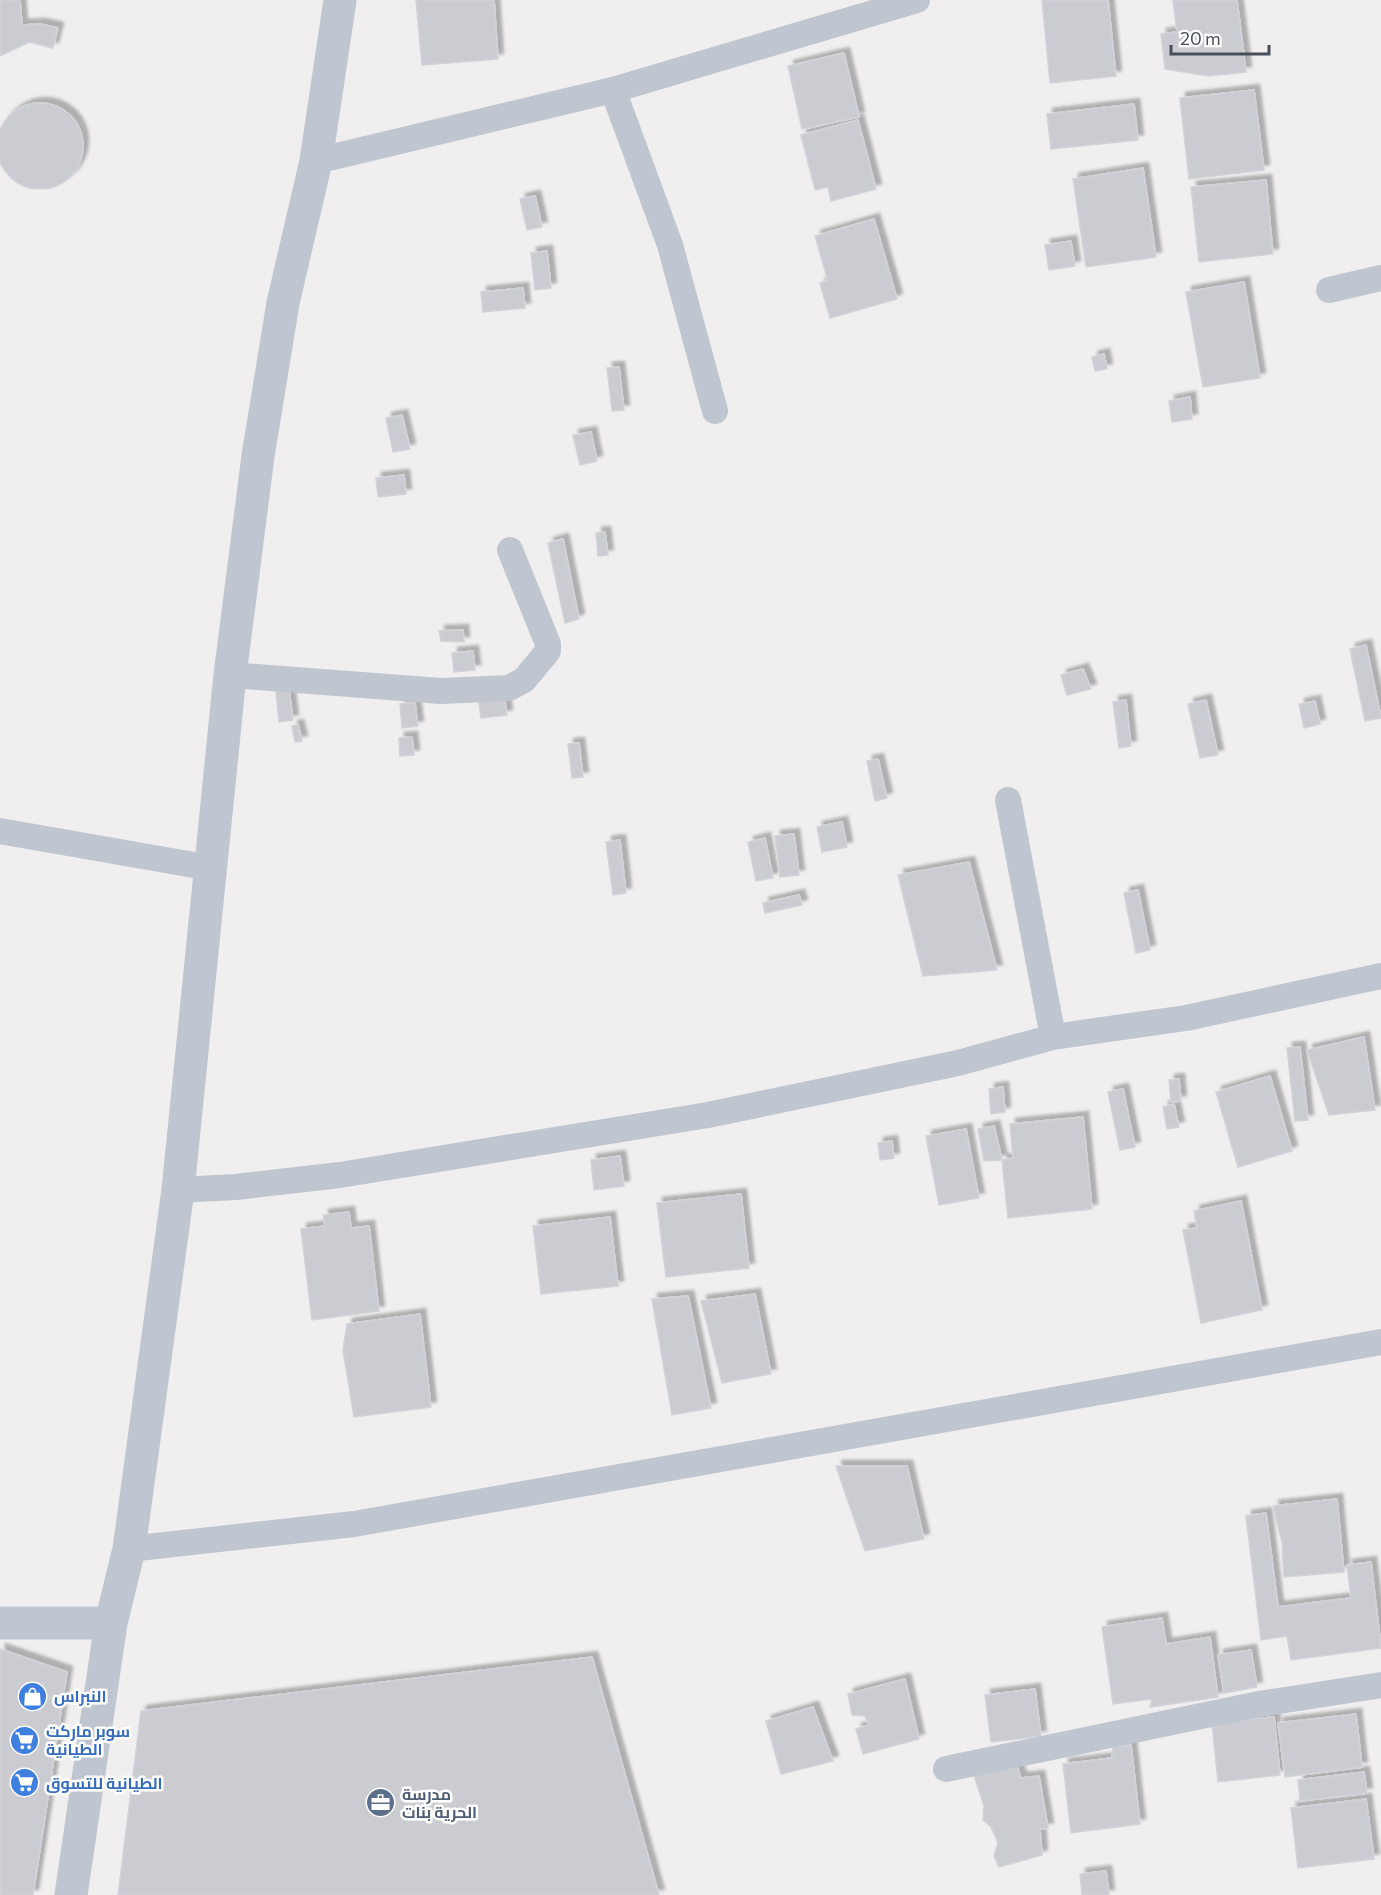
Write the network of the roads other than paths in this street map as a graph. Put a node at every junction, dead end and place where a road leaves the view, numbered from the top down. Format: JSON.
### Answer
{"nodes":[{"id":1,"x":340,"y":0,"type":"edge"},
{"id":2,"x":917,"y":0,"type":"edge"},
{"id":3,"x":858,"y":9,"type":"edge"},
{"id":4,"x":613,"y":90,"type":"junction"},
{"id":5,"x":316,"y":161,"type":"junction"},
{"id":6,"x":1381,"y":278,"type":"edge"},
{"id":7,"x":1329,"y":290,"type":"dead end"},
{"id":8,"x":715,"y":411,"type":"dead end"},
{"id":9,"x":510,"y":550,"type":"dead end"},
{"id":10,"x":230,"y":675,"type":"junction"},
{"id":11,"x":1008,"y":800,"type":"dead end"},
{"id":12,"x":0,"y":831,"type":"edge"},
{"id":13,"x":211,"y":868,"type":"junction"},
{"id":14,"x":1381,"y":976,"type":"edge"},
{"id":15,"x":1053,"y":1037,"type":"junction"},
{"id":16,"x":178,"y":1190,"type":"junction"},
{"id":17,"x":1381,"y":1342,"type":"edge"},
{"id":18,"x":129,"y":1549,"type":"junction"},
{"id":19,"x":0,"y":1623,"type":"edge"},
{"id":20,"x":111,"y":1623,"type":"junction"},
{"id":21,"x":1381,"y":1685,"type":"edge"},
{"id":22,"x":946,"y":1769,"type":"dead end"},
{"id":23,"x":71,"y":1895,"type":"edge"}],
"edges":[{"from":1,"to":5,"type":"street"},
{"from":2,"to":3,"type":"street"},
{"from":3,"to":4,"type":"street"},
{"from":4,"to":5,"type":"street"},
{"from":4,"to":8,"type":"street"},
{"from":5,"to":10,"type":"street"},
{"from":6,"to":7,"type":"street"},
{"from":9,"to":10,"type":"street"},
{"from":10,"to":13,"type":"street"},
{"from":11,"to":15,"type":"street"},
{"from":12,"to":13,"type":"street"},
{"from":13,"to":16,"type":"street"},
{"from":14,"to":15,"type":"street"},
{"from":15,"to":16,"type":"street"},
{"from":16,"to":18,"type":"street"},
{"from":17,"to":18,"type":"street"},
{"from":18,"to":20,"type":"street"},
{"from":19,"to":20,"type":"street"},
{"from":20,"to":23,"type":"street"},
{"from":21,"to":22,"type":"street"}]}
